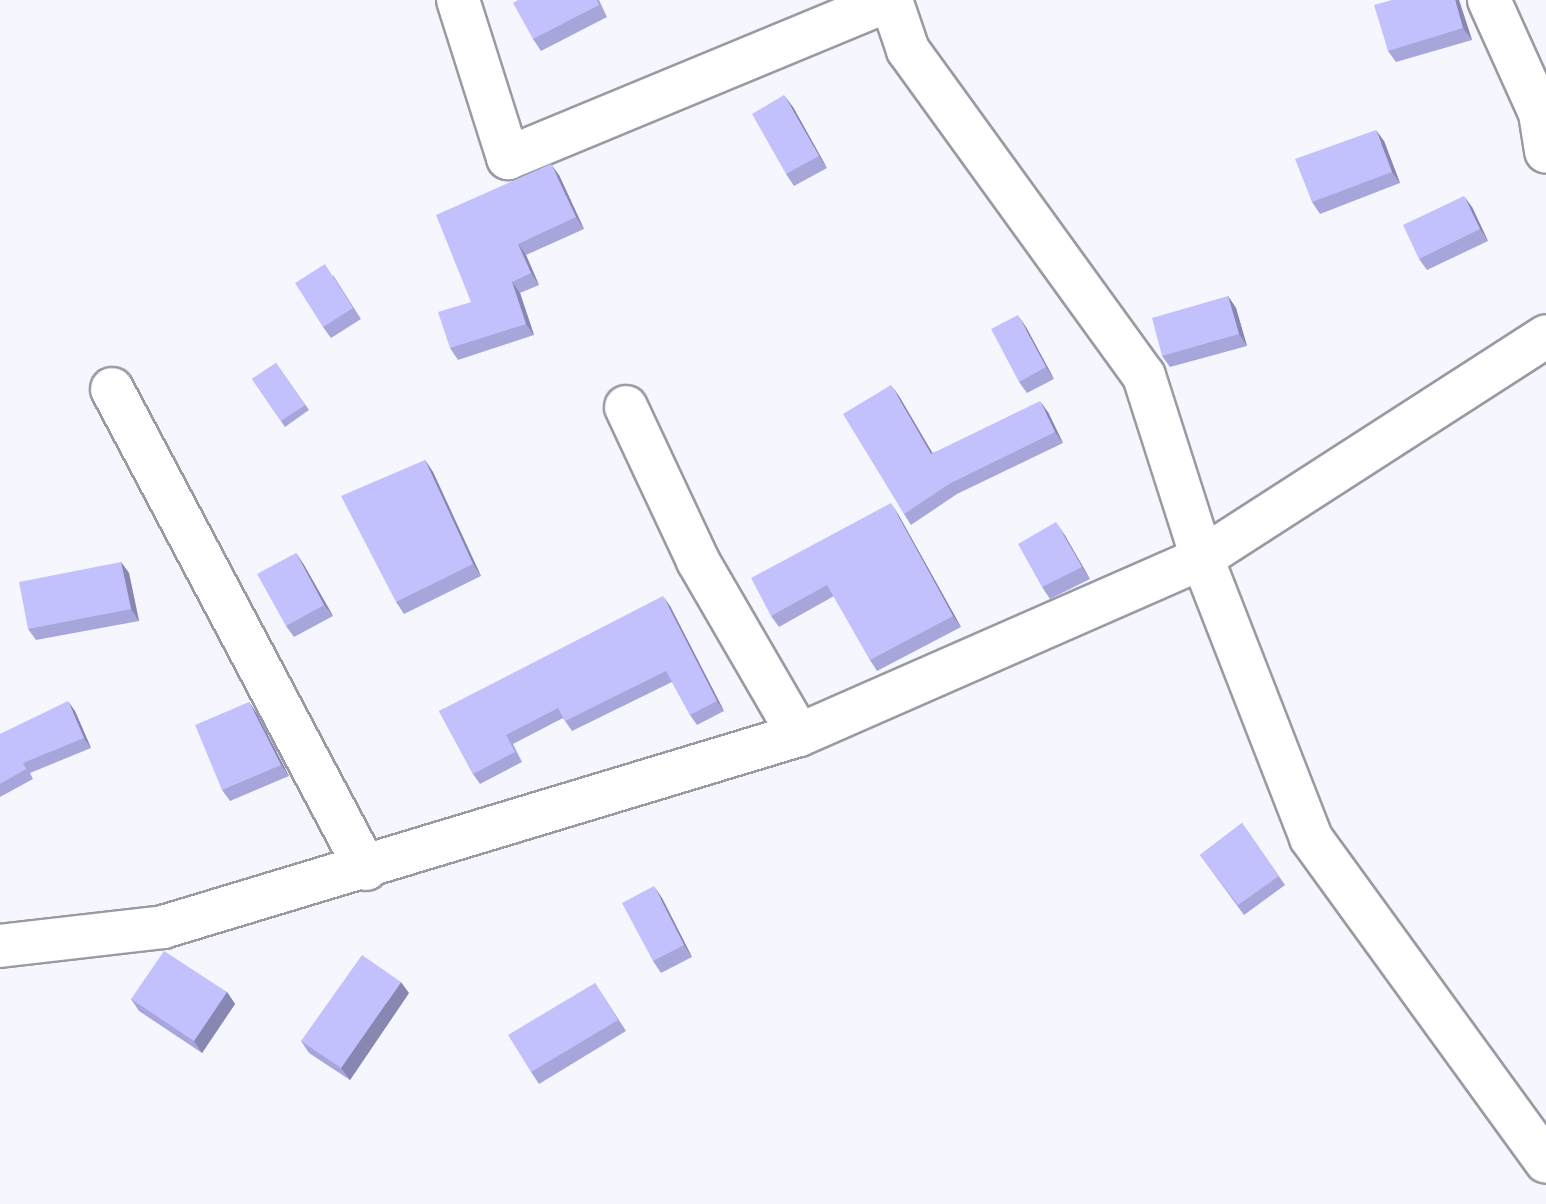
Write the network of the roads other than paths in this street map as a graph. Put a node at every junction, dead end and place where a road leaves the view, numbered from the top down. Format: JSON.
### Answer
{"nodes":[{"id":1,"x":458,"y":0,"type":"edge"},
{"id":2,"x":890,"y":0,"type":"edge"},
{"id":3,"x":1489,"y":0,"type":"edge"},
{"id":4,"x":1546,"y":152,"type":"edge"},
{"id":5,"x":1546,"y":336,"type":"edge"},
{"id":6,"x":112,"y":389,"type":"dead end"},
{"id":7,"x":626,"y":407,"type":"dead end"},
{"id":8,"x":1202,"y":558,"type":"junction"},
{"id":9,"x":799,"y":735,"type":"junction"},
{"id":10,"x":366,"y":869,"type":"junction"},
{"id":11,"x":0,"y":946,"type":"edge"},
{"id":12,"x":1546,"y":1162,"type":"edge"}],
"edges":[{"from":1,"to":2,"type":"street"},
{"from":2,"to":8,"type":"street"},
{"from":3,"to":4,"type":"street"},
{"from":5,"to":8,"type":"street"},
{"from":6,"to":10,"type":"street"},
{"from":7,"to":9,"type":"street"},
{"from":8,"to":9,"type":"street"},
{"from":8,"to":12,"type":"street"},
{"from":9,"to":10,"type":"street"},
{"from":10,"to":11,"type":"street"}]}
